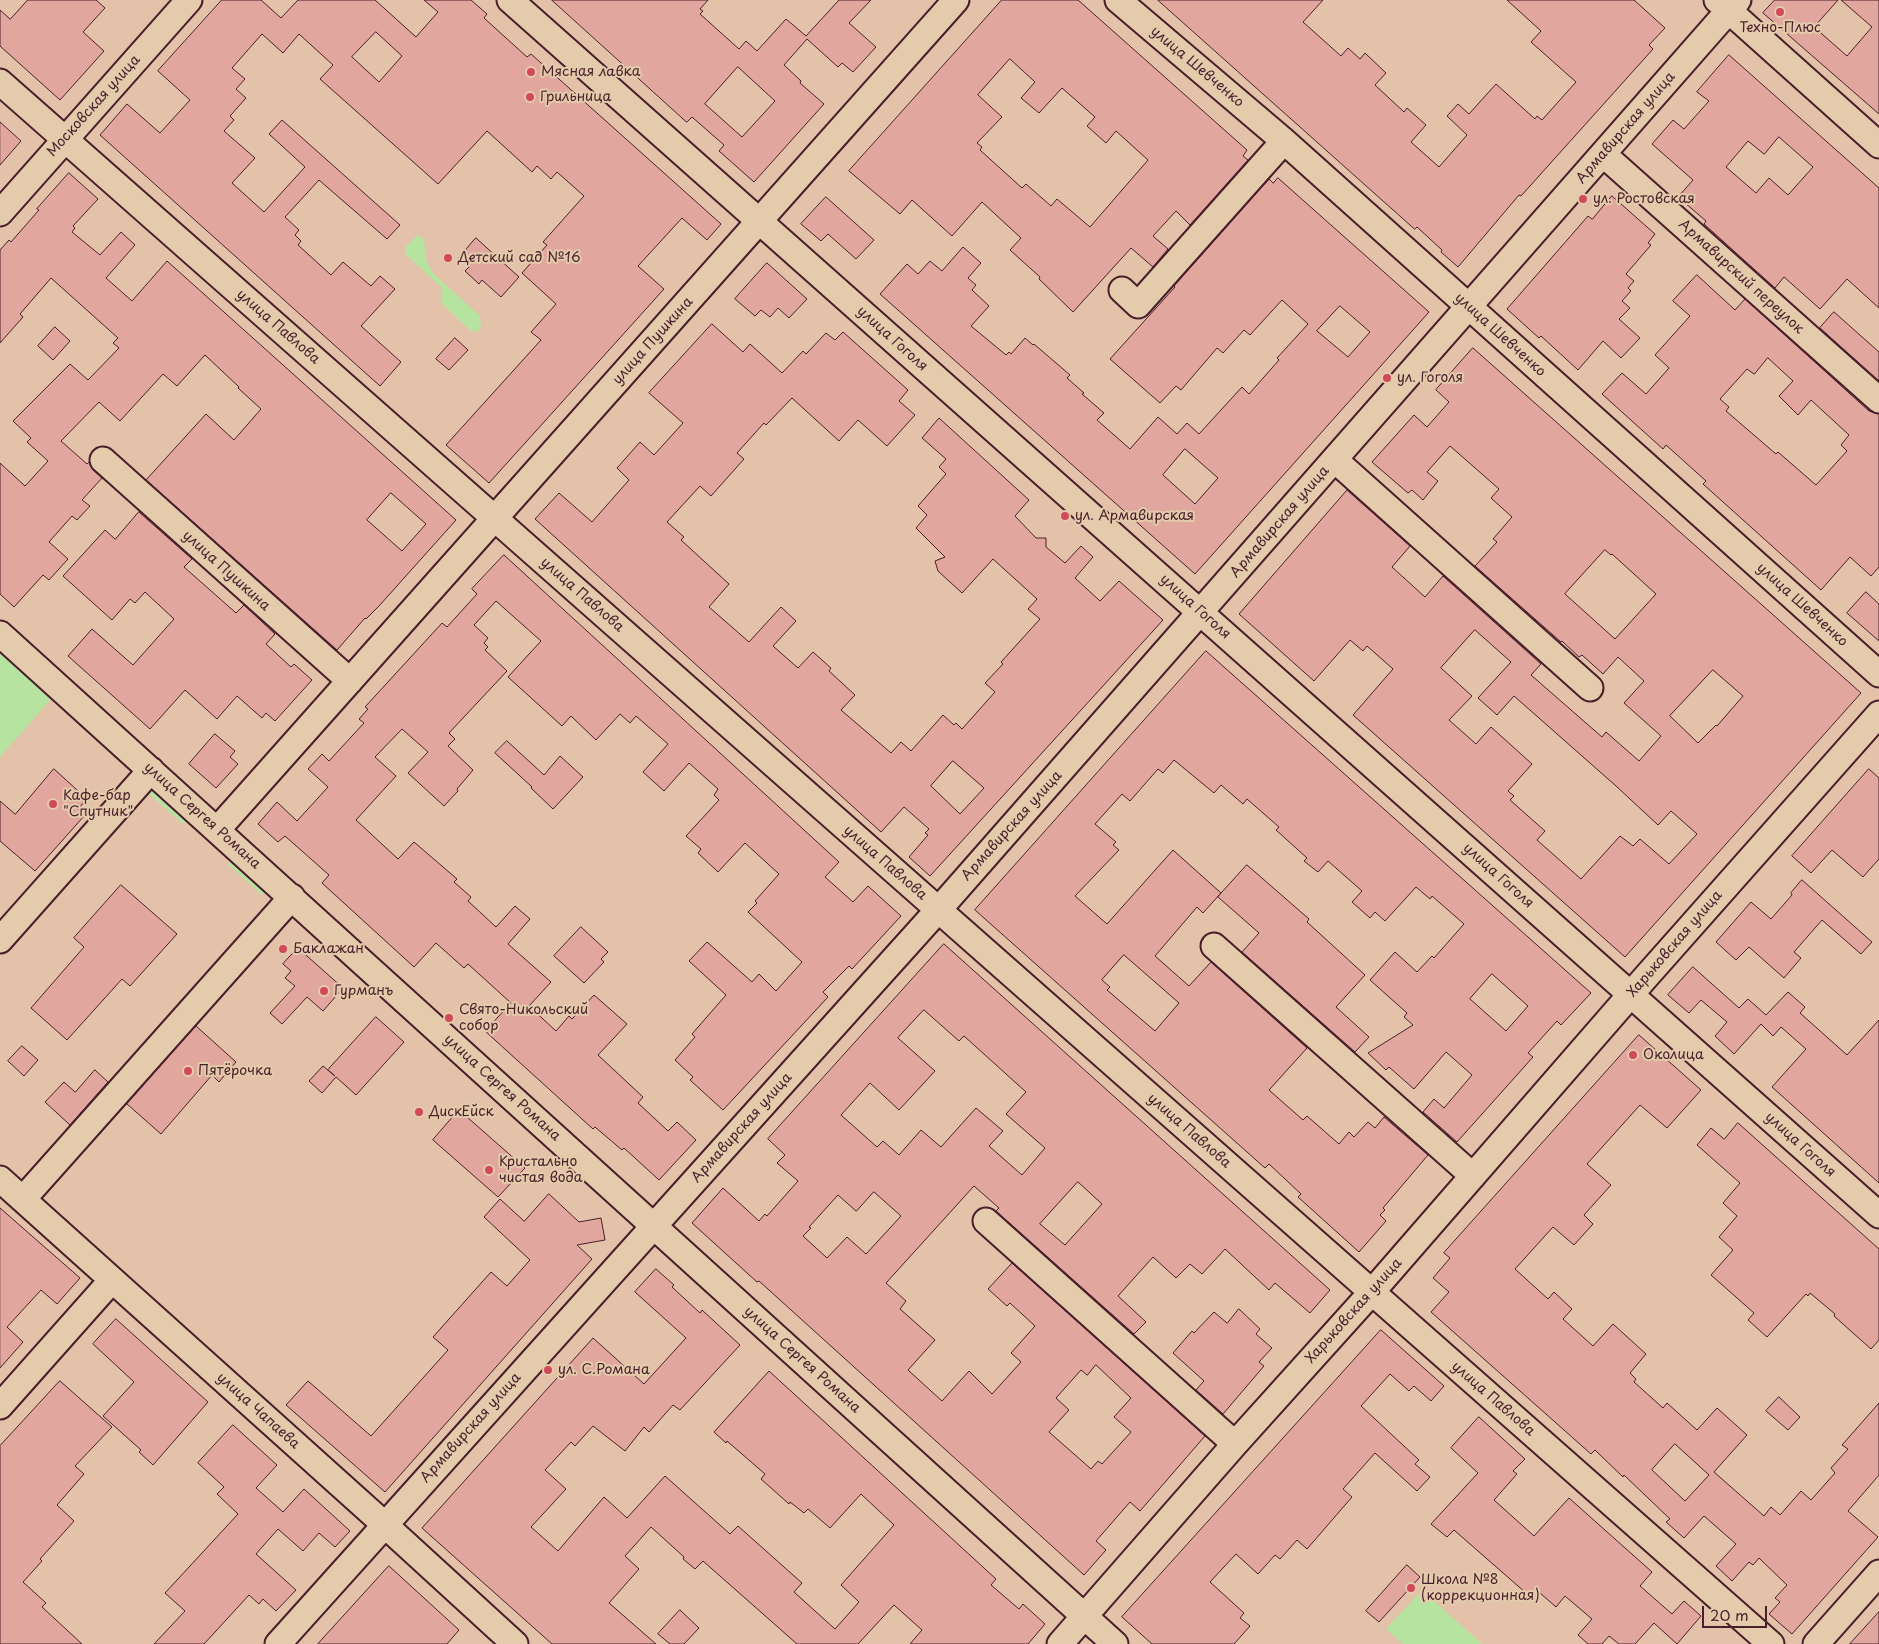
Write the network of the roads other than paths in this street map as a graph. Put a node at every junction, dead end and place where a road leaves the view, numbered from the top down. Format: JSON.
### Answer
{"nodes":[{"id":1,"x":189,"y":0,"type":"edge"},
{"id":2,"x":510,"y":0,"type":"edge"},
{"id":3,"x":956,"y":0,"type":"edge"},
{"id":4,"x":1118,"y":0,"type":"edge"},
{"id":5,"x":1728,"y":4,"type":"edge"},
{"id":6,"x":0,"y":82,"type":"edge"},
{"id":7,"x":65,"y":139,"type":"junction"},
{"id":8,"x":1284,"y":142,"type":"junction"},
{"id":9,"x":1879,"y":145,"type":"edge"},
{"id":10,"x":1604,"y":154,"type":"junction"},
{"id":11,"x":0,"y":213,"type":"edge"},
{"id":12,"x":759,"y":221,"type":"junction"},
{"id":13,"x":1122,"y":290,"type":"dead end"},
{"id":14,"x":1469,"y":307,"type":"junction"},
{"id":15,"x":1879,"y":400,"type":"edge"},
{"id":16,"x":103,"y":460,"type":"dead end"},
{"id":17,"x":1335,"y":460,"type":"junction"},
{"id":18,"x":495,"y":519,"type":"junction"},
{"id":19,"x":1200,"y":613,"type":"junction"},
{"id":20,"x":0,"y":634,"type":"edge"},
{"id":21,"x":1879,"y":674,"type":"edge"},
{"id":22,"x":350,"y":681,"type":"junction"},
{"id":23,"x":1590,"y":688,"type":"dead end"},
{"id":24,"x":1879,"y":714,"type":"edge"},
{"id":25,"x":151,"y":770,"type":"junction"},
{"id":26,"x":217,"y":830,"type":"junction"},
{"id":27,"x":292,"y":897,"type":"junction"},
{"id":28,"x":938,"y":910,"type":"junction"},
{"id":29,"x":0,"y":940,"type":"edge"},
{"id":30,"x":1214,"y":946,"type":"dead end"},
{"id":31,"x":1630,"y":994,"type":"junction"},
{"id":32,"x":1473,"y":1176,"type":"junction"},
{"id":33,"x":0,"y":1179,"type":"edge"},
{"id":34,"x":23,"y":1199,"type":"junction"},
{"id":35,"x":1879,"y":1215,"type":"edge"},
{"id":36,"x":986,"y":1221,"type":"dead end"},
{"id":37,"x":654,"y":1226,"type":"junction"},
{"id":38,"x":112,"y":1280,"type":"junction"},
{"id":39,"x":1372,"y":1292,"type":"junction"},
{"id":40,"x":0,"y":1406,"type":"edge"},
{"id":41,"x":1235,"y":1444,"type":"junction"},
{"id":42,"x":384,"y":1524,"type":"junction"},
{"id":43,"x":1879,"y":1573,"type":"edge"},
{"id":44,"x":1084,"y":1616,"type":"junction"},
{"id":45,"x":278,"y":1644,"type":"edge"},
{"id":46,"x":515,"y":1644,"type":"edge"},
{"id":47,"x":1060,"y":1644,"type":"edge"},
{"id":48,"x":1115,"y":1644,"type":"edge"},
{"id":49,"x":1771,"y":1644,"type":"edge"},
{"id":50,"x":1816,"y":1644,"type":"edge"}],
"edges":[{"from":1,"to":7,"type":"street","name":"Московская улица"},
{"from":2,"to":12,"type":"street","name":"улица Гоголя"},
{"from":3,"to":12,"type":"street","name":"улица Пушкина"},
{"from":4,"to":8,"type":"street","name":"улица Шевченко"},
{"from":5,"to":9,"type":"street"},
{"from":5,"to":10,"type":"street","name":"Армавирская улица"},
{"from":6,"to":7,"type":"street","name":"улица Павлова"},
{"from":7,"to":11,"type":"street","name":"Московская улица"},
{"from":7,"to":18,"type":"street","name":"улица Павлова"},
{"from":8,"to":13,"type":"street"},
{"from":8,"to":14,"type":"street","name":"улица Шевченко"},
{"from":10,"to":14,"type":"street","name":"Армавирская улица"},
{"from":10,"to":15,"type":"street","name":"Армавирский переулок"},
{"from":12,"to":18,"type":"street","name":"улица Пушкина"},
{"from":12,"to":19,"type":"street","name":"улица Гоголя"},
{"from":14,"to":17,"type":"street","name":"Армавирская улица"},
{"from":14,"to":21,"type":"street","name":"улица Шевченко"},
{"from":16,"to":22,"type":"street","name":"улица Пушкина"},
{"from":17,"to":19,"type":"street","name":"Армавирская улица"},
{"from":17,"to":23,"type":"street"},
{"from":18,"to":22,"type":"street","name":"улица Пушкина"},
{"from":18,"to":28,"type":"street","name":"улица Павлова"},
{"from":19,"to":28,"type":"street","name":"Армавирская улица"},
{"from":19,"to":31,"type":"street","name":"улица Гоголя"},
{"from":20,"to":25,"type":"street","name":"улица Сергея Романа"},
{"from":22,"to":26,"type":"street","name":"улица Пушкина"},
{"from":24,"to":31,"type":"street","name":"Харьковская улица"},
{"from":25,"to":26,"type":"street","name":"улица Сергея Романа"},
{"from":25,"to":29,"type":"street"},
{"from":26,"to":27,"type":"street","name":"улица Сергея Романа"},
{"from":27,"to":34,"type":"street"},
{"from":27,"to":37,"type":"street","name":"улица Сергея Романа"},
{"from":28,"to":37,"type":"street","name":"Армавирская улица"},
{"from":28,"to":39,"type":"street","name":"улица Павлова"},
{"from":30,"to":32,"type":"street"},
{"from":31,"to":32,"type":"street","name":"Харьковская улица"},
{"from":31,"to":35,"type":"street","name":"улица Гоголя"},
{"from":32,"to":39,"type":"street","name":"Харьковская улица"},
{"from":33,"to":34,"type":"street","name":"улица Чапаева"},
{"from":34,"to":38,"type":"street","name":"улица Чапаева"},
{"from":36,"to":41,"type":"street"},
{"from":37,"to":42,"type":"street","name":"Армавирская улица"},
{"from":37,"to":44,"type":"street","name":"улица Сергея Романа"},
{"from":38,"to":40,"type":"street"},
{"from":38,"to":42,"type":"street","name":"улица Чапаева"},
{"from":39,"to":41,"type":"street","name":"Харьковская улица"},
{"from":39,"to":49,"type":"street","name":"улица Павлова"},
{"from":41,"to":44,"type":"street","name":"Харьковская улица"},
{"from":42,"to":45,"type":"street","name":"Армавирская улица"},
{"from":42,"to":46,"type":"street","name":"улица Чапаева"},
{"from":43,"to":50,"type":"street"},
{"from":44,"to":47,"type":"street","name":"Харьковская улица"},
{"from":44,"to":48,"type":"street","name":"улица Сергея Романа"}]}
